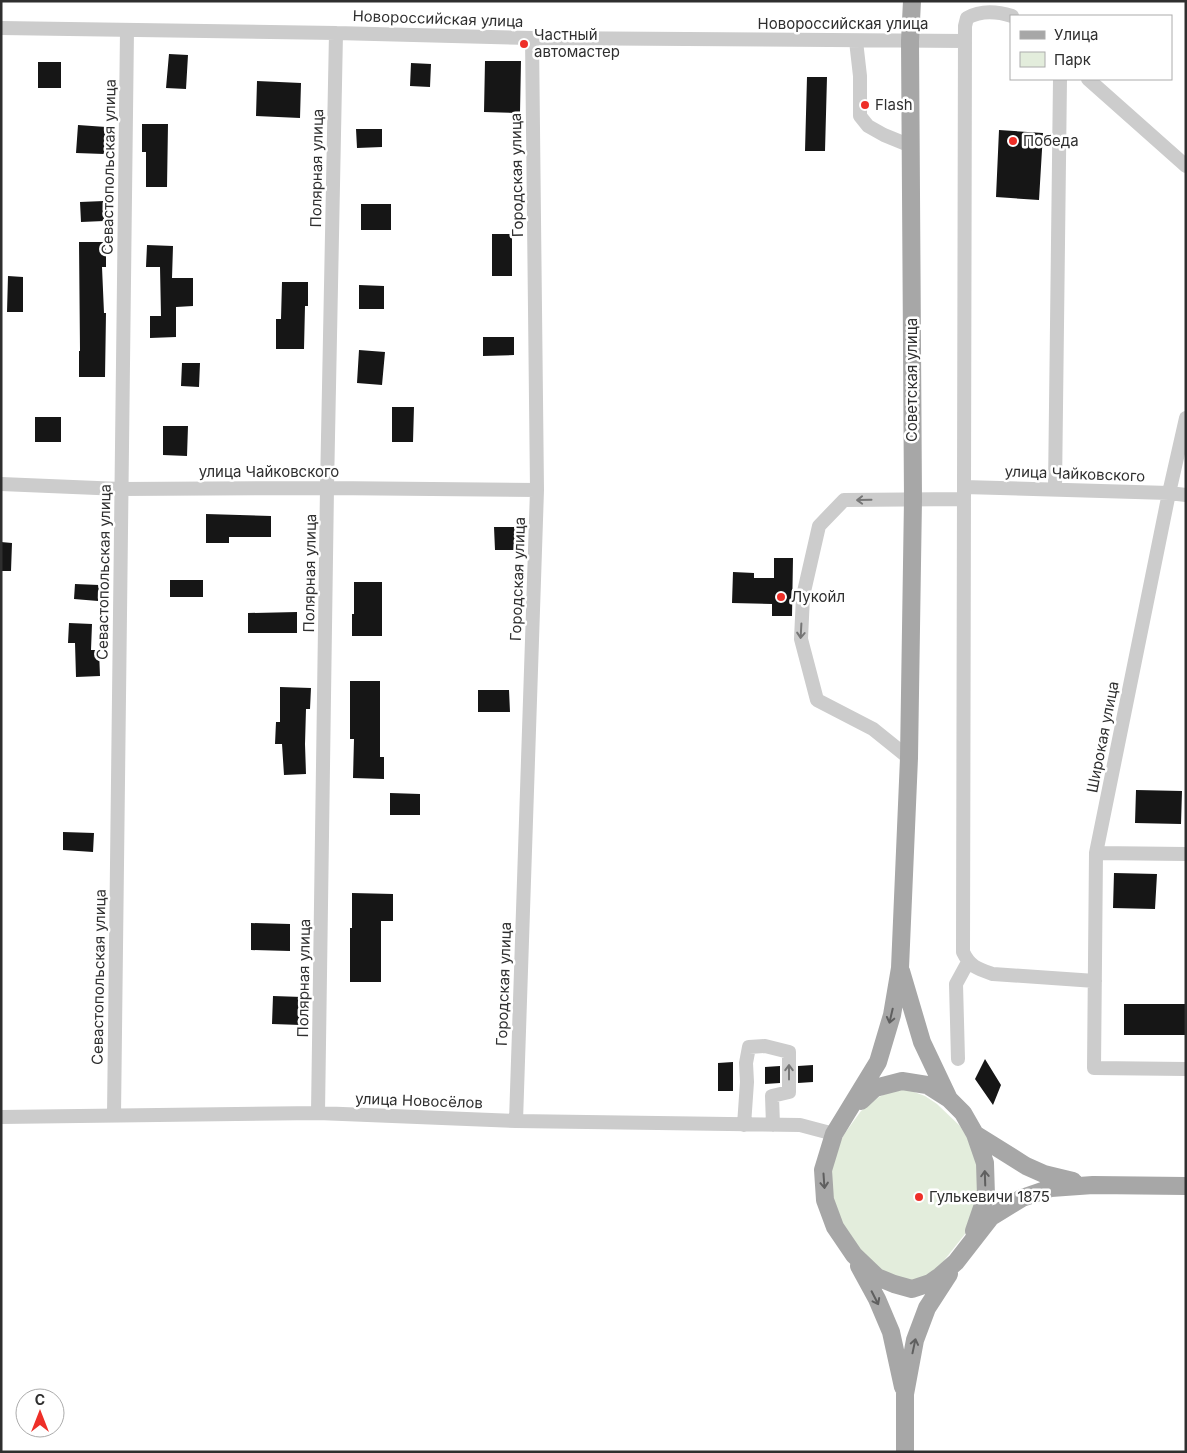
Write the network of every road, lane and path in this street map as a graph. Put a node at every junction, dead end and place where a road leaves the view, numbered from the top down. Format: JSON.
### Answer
{"nodes":[{"id":1,"x":912,"y":1,"type":"edge"},
{"id":2,"x":1010,"y":16,"type":"edge"},
{"id":3,"x":1,"y":28,"type":"edge"},
{"id":4,"x":127,"y":30,"type":"junction"},
{"id":5,"x":336,"y":32,"type":"junction"},
{"id":6,"x":532,"y":38,"type":"junction"},
{"id":7,"x":856,"y":41,"type":"junction"},
{"id":8,"x":965,"y":41,"type":"junction"},
{"id":9,"x":910,"y":42,"type":"junction"},
{"id":10,"x":1060,"y":80,"type":"edge"},
{"id":11,"x":1089,"y":80,"type":"edge"},
{"id":12,"x":911,"y":146,"type":"junction"},
{"id":13,"x":1186,"y":166,"type":"edge"},
{"id":14,"x":1186,"y":418,"type":"edge"},
{"id":15,"x":1,"y":484,"type":"edge"},
{"id":16,"x":327,"y":488,"type":"junction"},
{"id":17,"x":121,"y":489,"type":"junction"},
{"id":18,"x":1055,"y":489,"type":"junction"},
{"id":19,"x":537,"y":490,"type":"junction"},
{"id":20,"x":964,"y":493,"type":"junction"},
{"id":21,"x":1169,"y":493,"type":"junction"},
{"id":22,"x":1186,"y":495,"type":"edge"},
{"id":23,"x":912,"y":499,"type":"junction"},
{"id":24,"x":909,"y":758,"type":"junction"},
{"id":25,"x":1096,"y":853,"type":"junction"},
{"id":26,"x":1186,"y":854,"type":"edge"},
{"id":27,"x":968,"y":962,"type":"junction"},
{"id":28,"x":900,"y":968,"type":"junction"},
{"id":29,"x":1095,"y":981,"type":"junction"},
{"id":30,"x":958,"y":1058,"type":"dead end"},
{"id":31,"x":1186,"y":1068,"type":"edge"},
{"id":32,"x":949,"y":1099,"type":"junction"},
{"id":33,"x":318,"y":1113,"type":"junction"},
{"id":34,"x":114,"y":1115,"type":"junction"},
{"id":35,"x":846,"y":1116,"type":"junction"},
{"id":36,"x":1,"y":1117,"type":"edge"},
{"id":37,"x":516,"y":1121,"type":"junction"},
{"id":38,"x":744,"y":1124,"type":"junction"},
{"id":39,"x":773,"y":1125,"type":"junction"},
{"id":40,"x":834,"y":1134,"type":"junction"},
{"id":41,"x":975,"y":1134,"type":"junction"},
{"id":42,"x":1093,"y":1185,"type":"junction"},
{"id":43,"x":1186,"y":1186,"type":"edge"},
{"id":44,"x":970,"y":1241,"type":"junction"},
{"id":45,"x":854,"y":1254,"type":"junction"},
{"id":46,"x":956,"y":1262,"type":"junction"},
{"id":47,"x":905,"y":1394,"type":"junction"},
{"id":48,"x":905,"y":1452,"type":"edge"}],
"edges":[{"from":1,"to":9,"type":"main road","name":"Советская улица"},
{"from":2,"to":8,"type":"street"},
{"from":3,"to":4,"type":"street","name":"Новороссийская улица"},
{"from":4,"to":5,"type":"street","name":"Новороссийская улица"},
{"from":4,"to":17,"type":"street","name":"Севастопольская улица"},
{"from":5,"to":6,"type":"street","name":"Новороссийская улица"},
{"from":5,"to":16,"type":"street","name":"Полярная улица"},
{"from":6,"to":7,"type":"street","name":"Новороссийская улица"},
{"from":6,"to":19,"type":"street","name":"Городская улица"},
{"from":7,"to":9,"type":"street","name":"Новороссийская улица"},
{"from":7,"to":12,"type":"street"},
{"from":8,"to":9,"type":"street","name":"Новороссийская улица"},
{"from":8,"to":20,"type":"street"},
{"from":9,"to":12,"type":"main road","name":"Советская улица"},
{"from":10,"to":18,"type":"street"},
{"from":11,"to":13,"type":"street"},
{"from":12,"to":23,"type":"main road","name":"Советская улица"},
{"from":14,"to":21,"type":"street","name":"Широкая улица"},
{"from":15,"to":17,"type":"street","name":"улица Чайковского"},
{"from":16,"to":17,"type":"street","name":"улица Чайковского"},
{"from":16,"to":19,"type":"street","name":"улица Чайковского"},
{"from":16,"to":33,"type":"street","name":"Полярная улица"},
{"from":17,"to":34,"type":"street","name":"Севастопольская улица"},
{"from":18,"to":20,"type":"street","name":"улица Чайковского"},
{"from":18,"to":21,"type":"street","name":"улица Чайковского"},
{"from":19,"to":37,"type":"street","name":"Городская улица"},
{"from":20,"to":23,"type":"street","name":"улица Чайковского"},
{"from":20,"to":27,"type":"street"},
{"from":21,"to":22,"type":"street","name":"улица Чайковского"},
{"from":21,"to":25,"type":"street","name":"Широкая улица"},
{"from":23,"to":24,"type":"main road","name":"Советская улица"},
{"from":23,"to":24,"type":"street","name":"улица Чайковского","one_way":true},
{"from":24,"to":28,"type":"main road","name":"Советская улица"},
{"from":25,"to":26,"type":"street"},
{"from":25,"to":29,"type":"street","name":"Широкая улица"},
{"from":27,"to":29,"type":"street"},
{"from":27,"to":30,"type":"street"},
{"from":28,"to":32,"type":"main road"},
{"from":28,"to":35,"type":"main road","one_way":true},
{"from":29,"to":31,"type":"street","name":"Широкая улица"},
{"from":32,"to":35,"type":"main road"},
{"from":32,"to":41,"type":"main road"},
{"from":33,"to":34,"type":"street","name":"улица Новосёлов"},
{"from":33,"to":37,"type":"street","name":"улица Новосёлов"},
{"from":34,"to":36,"type":"street","name":"улица Новосёлов"},
{"from":35,"to":40,"type":"main road"},
{"from":37,"to":38,"type":"street","name":"улица Новосёлов"},
{"from":38,"to":39,"type":"street","name":"улица Новосёлов"},
{"from":39,"to":38,"type":"street","one_way":true},
{"from":39,"to":40,"type":"street","name":"улица Новосёлов"},
{"from":40,"to":45,"type":"main road","one_way":true},
{"from":41,"to":42,"type":"main road"},
{"from":44,"to":41,"type":"main road","one_way":true},
{"from":42,"to":43,"type":"main road"},
{"from":42,"to":44,"type":"main road"},
{"from":44,"to":46,"type":"main road"},
{"from":45,"to":46,"type":"main road"},
{"from":45,"to":47,"type":"main road","one_way":true},
{"from":47,"to":46,"type":"main road","one_way":true},
{"from":47,"to":48,"type":"main road"}]}
